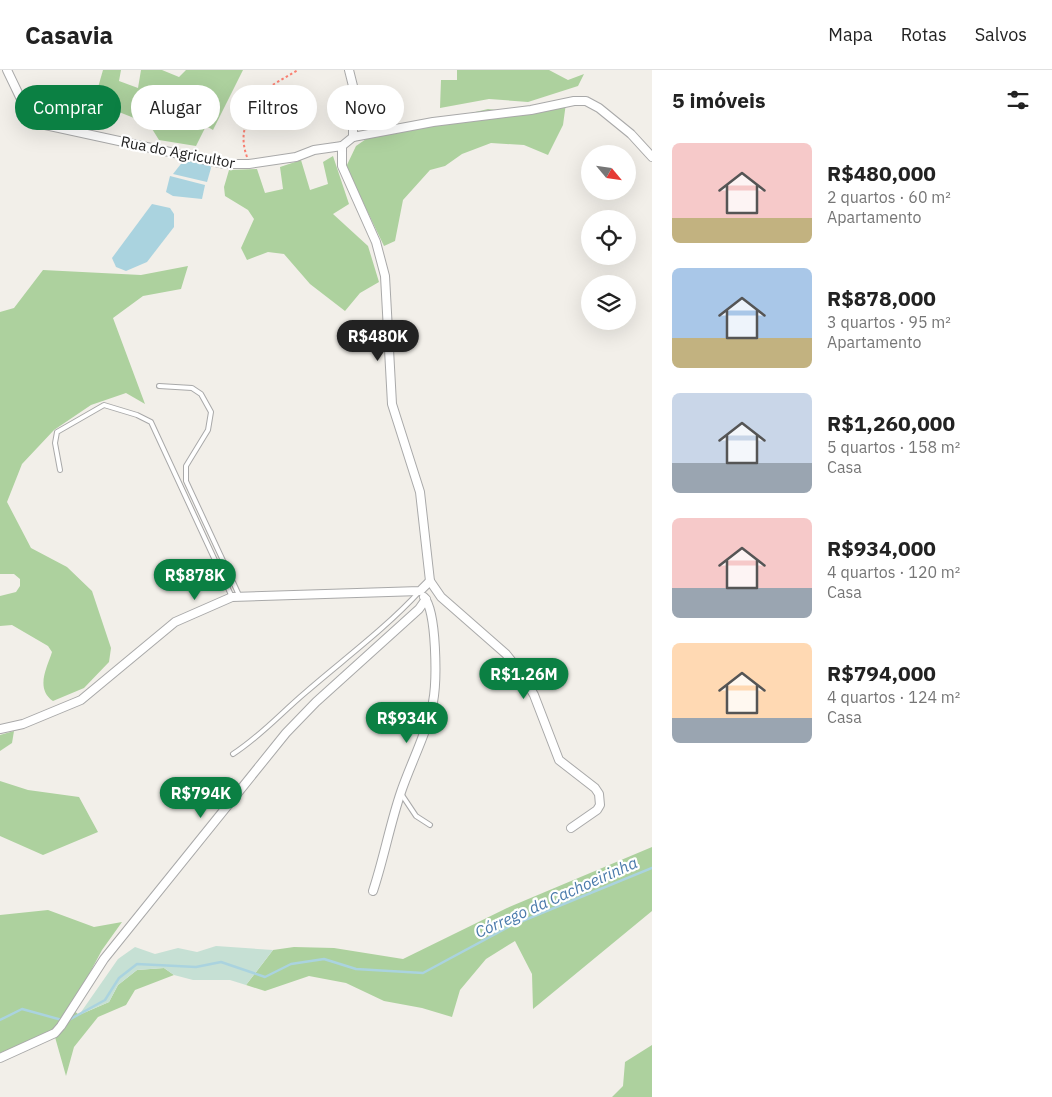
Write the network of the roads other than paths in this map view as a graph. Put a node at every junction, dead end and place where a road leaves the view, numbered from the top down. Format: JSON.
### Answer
{"nodes":[{"id":1,"x":7,"y":70,"type":"edge"},
{"id":2,"x":349,"y":70,"type":"edge"},
{"id":3,"x":353,"y":136,"type":"junction"},
{"id":4,"x":342,"y":146,"type":"junction"},
{"id":5,"x":652,"y":157,"type":"edge"},
{"id":6,"x":159,"y":386,"type":"dead end"},
{"id":7,"x":60,"y":470,"type":"dead end"},
{"id":8,"x":430,"y":581,"type":"junction"},
{"id":9,"x":420,"y":591,"type":"junction"},
{"id":10,"x":235,"y":596,"type":"junction"},
{"id":11,"x":426,"y":599,"type":"junction"},
{"id":12,"x":0,"y":729,"type":"edge"},
{"id":13,"x":233,"y":754,"type":"dead end"},
{"id":14,"x":400,"y":794,"type":"junction"},
{"id":15,"x":430,"y":825,"type":"dead end"},
{"id":16,"x":571,"y":828,"type":"dead end"},
{"id":17,"x":373,"y":891,"type":"dead end"},
{"id":18,"x":0,"y":1058,"type":"edge"}],
"edges":[{"from":1,"to":4,"type":"street","name":"Rua do Agricultor"},
{"from":2,"to":3,"type":"street"},
{"from":3,"to":4,"type":"street"},
{"from":3,"to":5,"type":"street"},
{"from":4,"to":8,"type":"street"},
{"from":6,"to":10,"type":"lane"},
{"from":7,"to":10,"type":"lane"},
{"from":8,"to":9,"type":"street"},
{"from":8,"to":16,"type":"street"},
{"from":9,"to":10,"type":"street"},
{"from":9,"to":11,"type":"street"},
{"from":9,"to":13,"type":"lane"},
{"from":10,"to":12,"type":"street"},
{"from":11,"to":14,"type":"street"},
{"from":11,"to":18,"type":"street"},
{"from":14,"to":15,"type":"lane"},
{"from":14,"to":17,"type":"street"}]}
